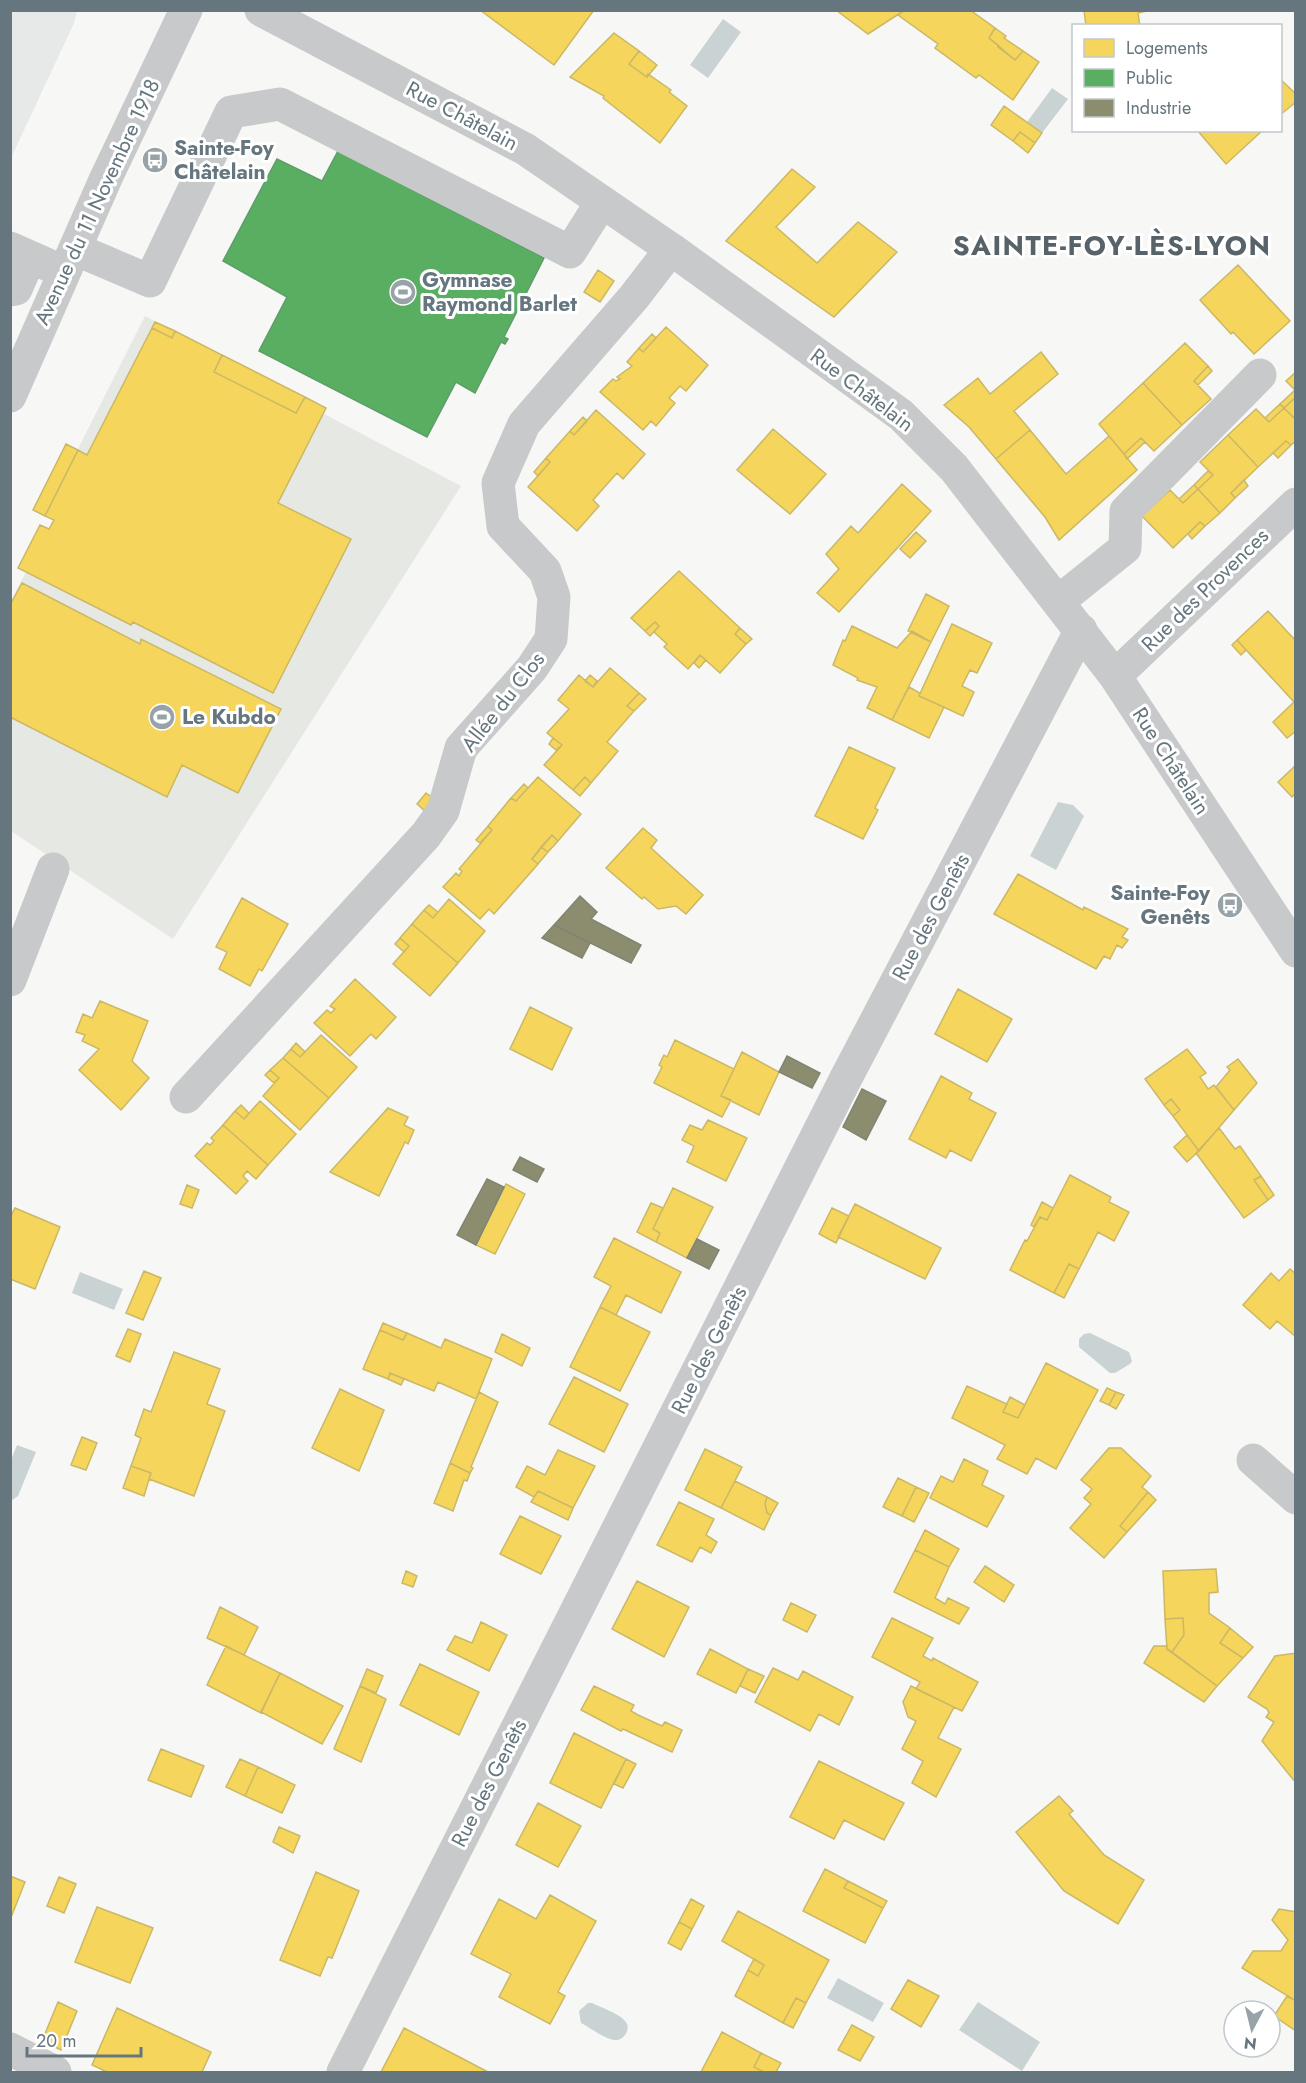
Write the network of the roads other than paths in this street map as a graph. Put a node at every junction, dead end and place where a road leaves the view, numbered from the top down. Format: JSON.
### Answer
{"nodes":[{"id":1,"x":186,"y":10,"type":"edge"},
{"id":2,"x":261,"y":10,"type":"edge"},
{"id":3,"x":601,"y":203,"type":"junction"},
{"id":4,"x":671,"y":249,"type":"junction"},
{"id":5,"x":20,"y":252,"type":"edge"},
{"id":6,"x":69,"y":260,"type":"junction"},
{"id":7,"x":10,"y":290,"type":"edge"},
{"id":8,"x":1260,"y":375,"type":"dead end"},
{"id":9,"x":11,"y":391,"type":"edge"},
{"id":10,"x":1296,"y":504,"type":"edge"},
{"id":11,"x":1059,"y":601,"type":"junction"},
{"id":12,"x":1081,"y":630,"type":"junction"},
{"id":13,"x":1115,"y":676,"type":"junction"},
{"id":14,"x":53,"y":868,"type":"dead end"},
{"id":15,"x":1296,"y":951,"type":"edge"},
{"id":16,"x":10,"y":980,"type":"edge"},
{"id":17,"x":186,"y":1097,"type":"dead end"},
{"id":18,"x":1253,"y":1460,"type":"dead end"},
{"id":19,"x":1296,"y":1498,"type":"edge"},
{"id":20,"x":10,"y":2049,"type":"edge"},
{"id":21,"x":56,"y":2073,"type":"edge"},
{"id":22,"x":343,"y":2073,"type":"edge"}],
"edges":[{"from":1,"to":6,"type":"street","name":"Avenue du 11 Novembre 1918"},
{"from":2,"to":3,"type":"street","name":"Rue Châtelain"},
{"from":3,"to":4,"type":"street","name":"Rue Châtelain"},
{"from":3,"to":6,"type":"street"},
{"from":4,"to":11,"type":"street","name":"Rue Châtelain"},
{"from":4,"to":17,"type":"street","name":"Allée du Clos"},
{"from":5,"to":6,"type":"street"},
{"from":5,"to":7,"type":"street"},
{"from":6,"to":9,"type":"street","name":"Avenue du 11 Novembre 1918"},
{"from":8,"to":11,"type":"street"},
{"from":10,"to":13,"type":"street","name":"Rue des Provences"},
{"from":11,"to":12,"type":"street","name":"Rue Châtelain"},
{"from":12,"to":13,"type":"street","name":"Rue Châtelain"},
{"from":12,"to":22,"type":"street","name":"Rue des Genêts"},
{"from":13,"to":15,"type":"street","name":"Rue Châtelain"},
{"from":14,"to":16,"type":"street"},
{"from":18,"to":19,"type":"street"},
{"from":20,"to":21,"type":"street"}]}
